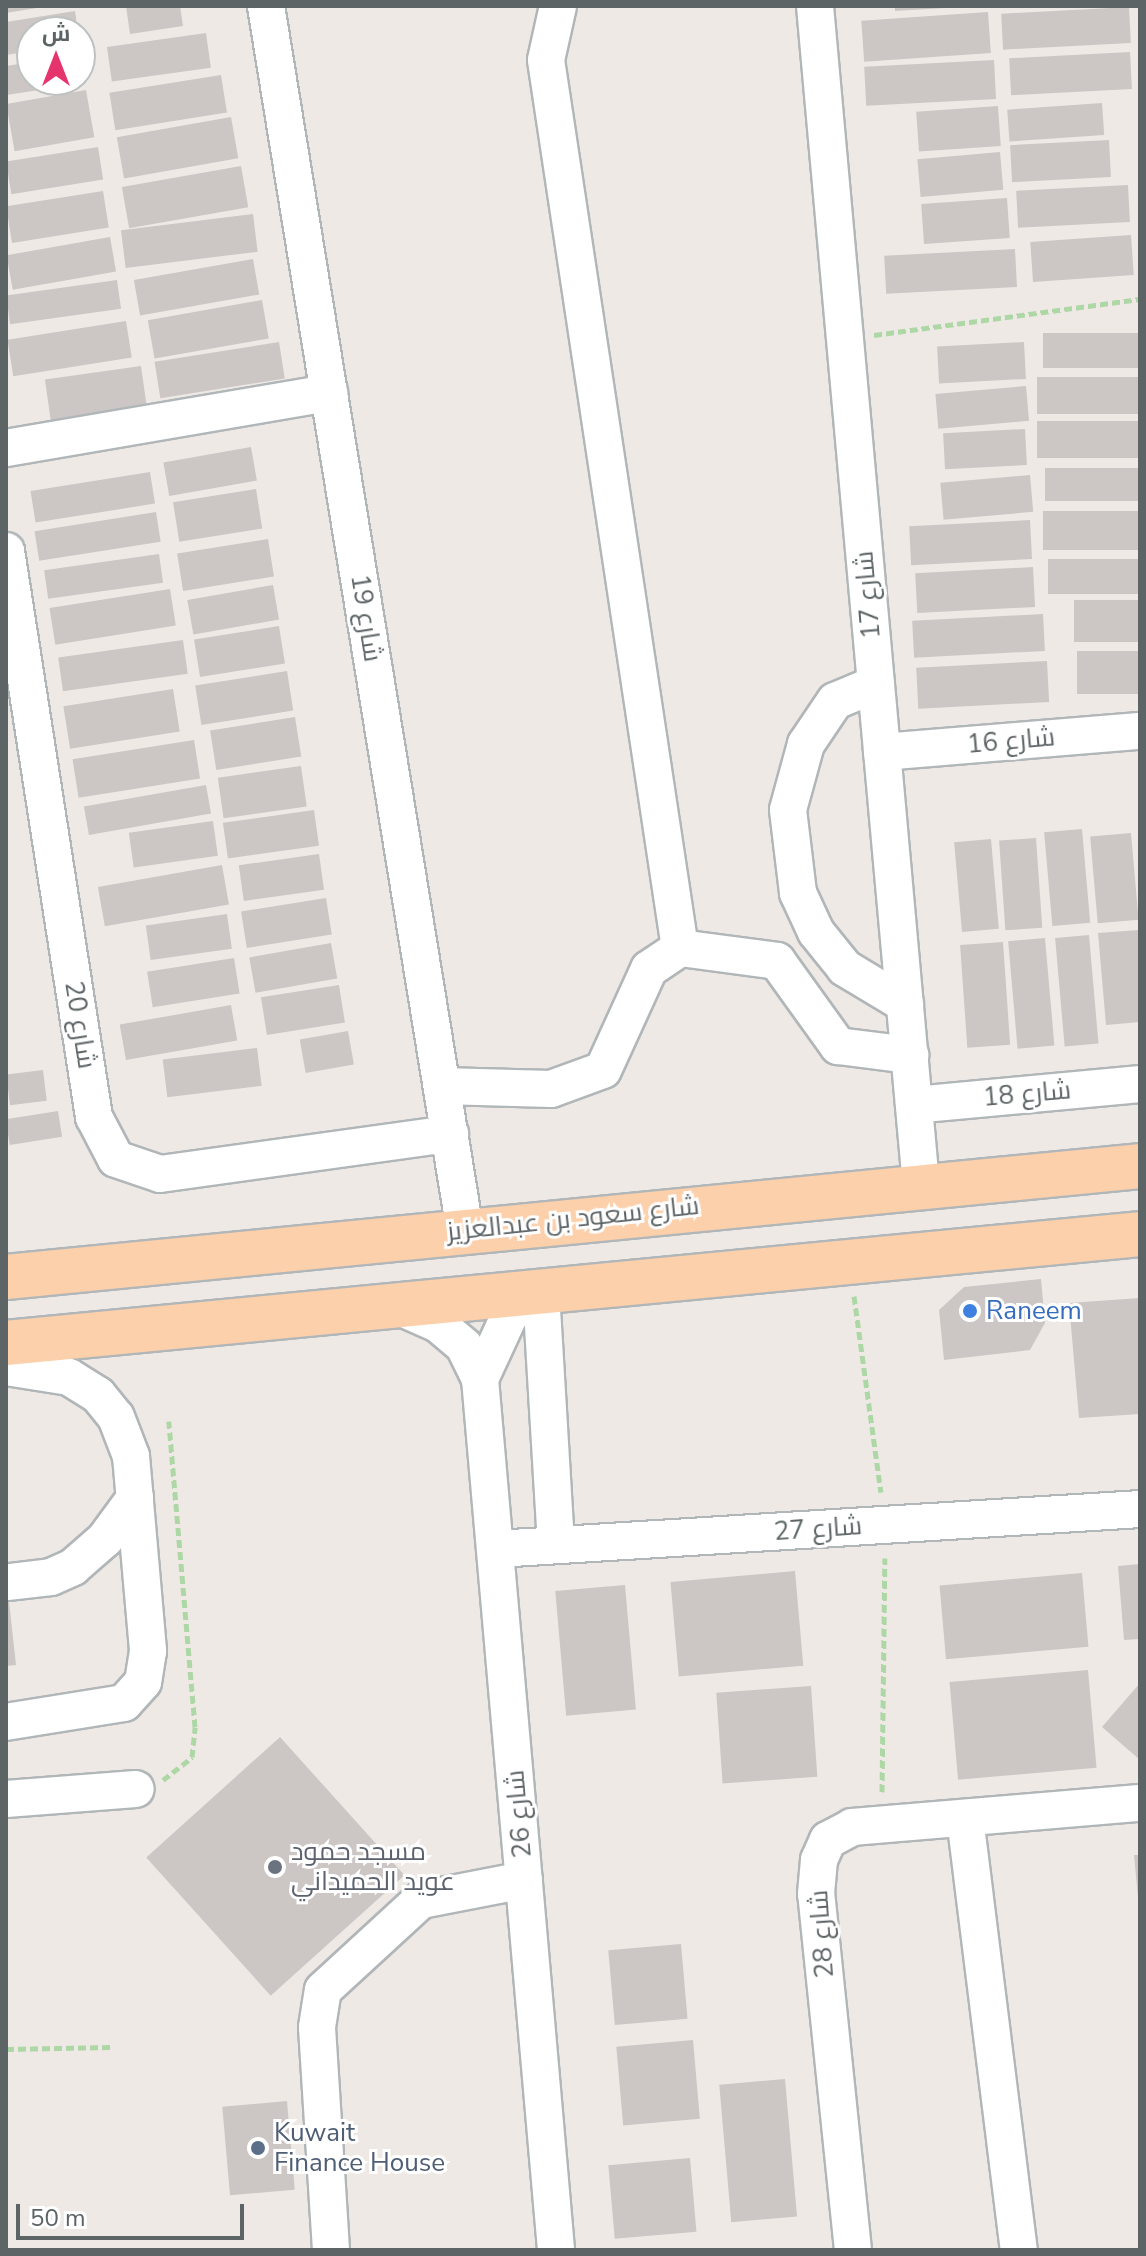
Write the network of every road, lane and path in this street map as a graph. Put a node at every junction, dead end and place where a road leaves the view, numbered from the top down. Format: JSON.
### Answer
{"nodes":[{"id":1,"x":266,"y":6,"type":"edge"},
{"id":2,"x":558,"y":6,"type":"edge"},
{"id":3,"x":815,"y":6,"type":"edge"},
{"id":4,"x":1140,"y":299,"type":"edge"},
{"id":5,"x":845,"y":339,"type":"junction"},
{"id":6,"x":329,"y":393,"type":"junction"},
{"id":7,"x":6,"y":448,"type":"edge"},
{"id":8,"x":6,"y":551,"type":"edge"},
{"id":9,"x":876,"y":684,"type":"junction"},
{"id":10,"x":1140,"y":731,"type":"edge"},
{"id":11,"x":882,"y":752,"type":"junction"},
{"id":12,"x":680,"y":948,"type":"junction"},
{"id":13,"x":905,"y":1004,"type":"junction"},
{"id":14,"x":910,"y":1055,"type":"junction"},
{"id":15,"x":1140,"y":1084,"type":"edge"},
{"id":16,"x":442,"y":1086,"type":"junction"},
{"id":17,"x":914,"y":1105,"type":"junction"},
{"id":18,"x":450,"y":1134,"type":"junction"},
{"id":19,"x":1140,"y":1166,"type":"edge"},
{"id":20,"x":921,"y":1184,"type":"junction"},
{"id":21,"x":465,"y":1230,"type":"junction"},
{"id":22,"x":1140,"y":1234,"type":"edge"},
{"id":23,"x":166,"y":1261,"type":"junction"},
{"id":24,"x":87,"y":1269,"type":"junction"},
{"id":25,"x":6,"y":1277,"type":"edge"},
{"id":26,"x":541,"y":1292,"type":"junction"},
{"id":27,"x":395,"y":1305,"type":"junction"},
{"id":28,"x":176,"y":1324,"type":"junction"},
{"id":29,"x":88,"y":1334,"type":"junction"},
{"id":30,"x":6,"y":1343,"type":"edge"},
{"id":31,"x":6,"y":1367,"type":"edge"},
{"id":32,"x":480,"y":1379,"type":"junction"},
{"id":33,"x":135,"y":1498,"type":"junction"},
{"id":34,"x":1140,"y":1509,"type":"edge"},
{"id":35,"x":556,"y":1545,"type":"junction"},
{"id":36,"x":496,"y":1549,"type":"junction"},
{"id":37,"x":9,"y":1582,"type":"dead end"},
{"id":38,"x":6,"y":1722,"type":"edge"},
{"id":39,"x":136,"y":1789,"type":"dead end"},
{"id":40,"x":6,"y":1799,"type":"edge"},
{"id":41,"x":1140,"y":1803,"type":"edge"},
{"id":42,"x":965,"y":1818,"type":"junction"},
{"id":43,"x":524,"y":1880,"type":"junction"},
{"id":44,"x":111,"y":2047,"type":"dead end"},
{"id":45,"x":6,"y":2049,"type":"edge"},
{"id":46,"x":331,"y":2250,"type":"edge"},
{"id":47,"x":556,"y":2250,"type":"edge"},
{"id":48,"x":853,"y":2250,"type":"edge"},
{"id":49,"x":1019,"y":2250,"type":"edge"}],
"edges":[{"from":1,"to":6,"type":"street","name":"شارع 19"},
{"from":2,"to":12,"type":"street"},
{"from":3,"to":5,"type":"street","name":"شارع 17"},
{"from":4,"to":5,"type":"path"},
{"from":5,"to":9,"type":"street","name":"شارع 17"},
{"from":6,"to":7,"type":"street"},
{"from":6,"to":16,"type":"street","name":"شارع 19"},
{"from":8,"to":18,"type":"street","name":"شارع 20"},
{"from":9,"to":11,"type":"street","name":"شارع 17"},
{"from":9,"to":13,"type":"street"},
{"from":10,"to":11,"type":"street","name":"شارع 16"},
{"from":11,"to":13,"type":"street","name":"شارع 17"},
{"from":12,"to":14,"type":"street"},
{"from":12,"to":16,"type":"street"},
{"from":13,"to":14,"type":"street","name":"شارع 17"},
{"from":14,"to":17,"type":"street","name":"شارع 17"},
{"from":15,"to":17,"type":"street","name":"شارع 18"},
{"from":16,"to":18,"type":"street","name":"شارع 19"},
{"from":17,"to":20,"type":"street","name":"شارع 17"},
{"from":18,"to":21,"type":"street","name":"شارع 19"},
{"from":19,"to":20,"type":"main road","name":"شارع سعود بن عبدالعزيز"},
{"from":20,"to":21,"type":"main road","name":"شارع سعود بن عبدالعزيز"},
{"from":21,"to":23,"type":"main road","name":"شارع سعود بن عبدالعزيز"},
{"from":22,"to":26,"type":"main road"},
{"from":23,"to":24,"type":"main road","name":"شارع سعود بن عبدالعزيز"},
{"from":23,"to":28,"type":"main road"},
{"from":24,"to":25,"type":"main road","name":"شارع سعود بن عبدالعزيز"},
{"from":24,"to":29,"type":"main road"},
{"from":26,"to":27,"type":"main road"},
{"from":26,"to":32,"type":"street"},
{"from":26,"to":35,"type":"street"},
{"from":27,"to":28,"type":"main road"},
{"from":27,"to":32,"type":"street","name":"شارع 26"},
{"from":28,"to":29,"type":"main road"},
{"from":29,"to":30,"type":"main road"},
{"from":31,"to":33,"type":"street"},
{"from":32,"to":36,"type":"street","name":"شارع 26"},
{"from":33,"to":37,"type":"street"},
{"from":33,"to":38,"type":"street"},
{"from":34,"to":35,"type":"street","name":"شارع 27"},
{"from":35,"to":36,"type":"street","name":"شارع 27"},
{"from":36,"to":43,"type":"street","name":"شارع 26"},
{"from":39,"to":40,"type":"street"},
{"from":41,"to":42,"type":"street","name":"شارع 28"},
{"from":42,"to":48,"type":"street","name":"شارع 28"},
{"from":42,"to":49,"type":"street"},
{"from":43,"to":46,"type":"street"},
{"from":43,"to":47,"type":"street","name":"شارع 26"},
{"from":44,"to":45,"type":"path"}]}
